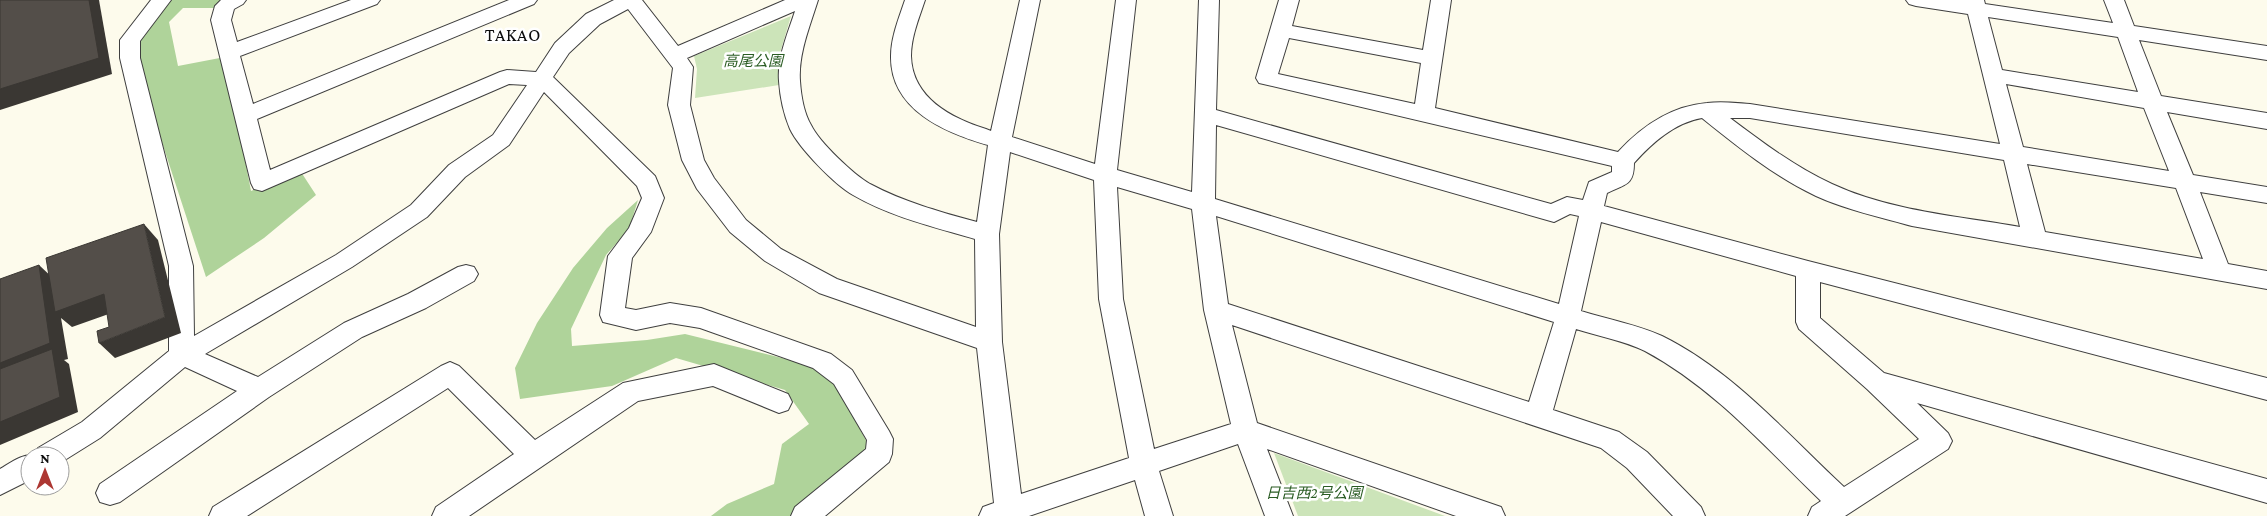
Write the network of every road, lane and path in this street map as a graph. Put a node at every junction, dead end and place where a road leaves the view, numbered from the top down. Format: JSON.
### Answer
{"nodes":[{"id":1,"x":161,"y":0,"type":"edge"},
{"id":2,"x":236,"y":0,"type":"edge"},
{"id":3,"x":370,"y":0,"type":"edge"},
{"id":4,"x":527,"y":0,"type":"edge"},
{"id":5,"x":630,"y":0,"type":"edge"},
{"id":6,"x":802,"y":0,"type":"edge"},
{"id":7,"x":808,"y":0,"type":"edge"},
{"id":8,"x":915,"y":0,"type":"edge"},
{"id":9,"x":1030,"y":0,"type":"edge"},
{"id":10,"x":1126,"y":0,"type":"edge"},
{"id":11,"x":1209,"y":0,"type":"edge"},
{"id":12,"x":1289,"y":0,"type":"edge"},
{"id":13,"x":1441,"y":0,"type":"edge"},
{"id":14,"x":1916,"y":0,"type":"edge"},
{"id":15,"x":2114,"y":0,"type":"edge"},
{"id":16,"x":503,"y":4,"type":"edge"},
{"id":17,"x":1975,"y":5,"type":"edge"},
{"id":18,"x":1281,"y":30,"type":"junction"},
{"id":19,"x":2126,"y":32,"type":"junction"},
{"id":20,"x":231,"y":52,"type":"junction"},
{"id":21,"x":2267,"y":53,"type":"edge"},
{"id":22,"x":675,"y":55,"type":"junction"},
{"id":23,"x":1431,"y":58,"type":"junction"},
{"id":24,"x":1993,"y":75,"type":"junction"},
{"id":25,"x":543,"y":79,"type":"junction"},
{"id":26,"x":2152,"y":102,"type":"junction"},
{"id":27,"x":1706,"y":110,"type":"junction"},
{"id":28,"x":1424,"y":113,"type":"junction"},
{"id":29,"x":246,"y":115,"type":"junction"},
{"id":30,"x":1206,"y":115,"type":"junction"},
{"id":31,"x":2267,"y":120,"type":"edge"},
{"id":32,"x":1000,"y":141,"type":"junction"},
{"id":33,"x":2014,"y":155,"type":"junction"},
{"id":34,"x":1622,"y":161,"type":"junction"},
{"id":35,"x":1105,"y":176,"type":"junction"},
{"id":36,"x":2185,"y":181,"type":"junction"},
{"id":37,"x":2267,"y":195,"type":"edge"},
{"id":38,"x":1203,"y":204,"type":"junction"},
{"id":39,"x":1592,"y":211,"type":"junction"},
{"id":40,"x":988,"y":234,"type":"junction"},
{"id":41,"x":2035,"y":239,"type":"junction"},
{"id":42,"x":1808,"y":270,"type":"junction"},
{"id":43,"x":2219,"y":271,"type":"junction"},
{"id":44,"x":466,"y":274,"type":"dead end"},
{"id":45,"x":2267,"y":280,"type":"edge"},
{"id":46,"x":1216,"y":310,"type":"junction"},
{"id":47,"x":1568,"y":316,"type":"junction"},
{"id":48,"x":989,"y":342,"type":"junction"},
{"id":49,"x":182,"y":355,"type":"junction"},
{"id":50,"x":1876,"y":381,"type":"junction"},
{"id":51,"x":260,"y":389,"type":"junction"},
{"id":52,"x":2267,"y":389,"type":"edge"},
{"id":53,"x":779,"y":402,"type":"dead end"},
{"id":54,"x":1538,"y":415,"type":"junction"},
{"id":55,"x":1246,"y":430,"type":"junction"},
{"id":56,"x":65,"y":446,"type":"edge"},
{"id":57,"x":533,"y":456,"type":"junction"},
{"id":58,"x":1144,"y":465,"type":"junction"},
{"id":59,"x":20,"y":472,"type":"edge"},
{"id":60,"x":0,"y":483,"type":"edge"},
{"id":61,"x":2267,"y":491,"type":"edge"},
{"id":62,"x":110,"y":493,"type":"dead end"},
{"id":63,"x":1832,"y":510,"type":"edge"},
{"id":64,"x":1001,"y":513,"type":"edge"},
{"id":65,"x":223,"y":516,"type":"edge"},
{"id":66,"x":446,"y":516,"type":"edge"},
{"id":67,"x":805,"y":516,"type":"edge"},
{"id":68,"x":1159,"y":516,"type":"edge"},
{"id":69,"x":1279,"y":516,"type":"edge"},
{"id":70,"x":1491,"y":516,"type":"edge"},
{"id":71,"x":1691,"y":516,"type":"edge"}],
"edges":[{"from":1,"to":49,"type":"street"},
{"from":2,"to":20,"type":"street"},
{"from":3,"to":20,"type":"street"},
{"from":4,"to":16,"type":"street"},
{"from":5,"to":22,"type":"street"},
{"from":5,"to":25,"type":"street"},
{"from":6,"to":22,"type":"street"},
{"from":7,"to":40,"type":"street"},
{"from":8,"to":32,"type":"street"},
{"from":9,"to":32,"type":"street"},
{"from":10,"to":35,"type":"street"},
{"from":11,"to":30,"type":"street"},
{"from":12,"to":18,"type":"street"},
{"from":13,"to":23,"type":"street"},
{"from":14,"to":17,"type":"street"},
{"from":15,"to":19,"type":"street"},
{"from":16,"to":29,"type":"street"},
{"from":17,"to":19,"type":"street"},
{"from":17,"to":24,"type":"street"},
{"from":18,"to":23,"type":"street"},
{"from":18,"to":28,"type":"street"},
{"from":19,"to":21,"type":"street"},
{"from":19,"to":26,"type":"street"},
{"from":20,"to":29,"type":"street"},
{"from":22,"to":48,"type":"street"},
{"from":23,"to":28,"type":"street"},
{"from":24,"to":26,"type":"street"},
{"from":24,"to":33,"type":"street"},
{"from":25,"to":29,"type":"street"},
{"from":25,"to":49,"type":"street"},
{"from":25,"to":67,"type":"street"},
{"from":26,"to":31,"type":"street"},
{"from":26,"to":36,"type":"street"},
{"from":27,"to":33,"type":"street"},
{"from":27,"to":34,"type":"street"},
{"from":27,"to":41,"type":"street"},
{"from":28,"to":34,"type":"street"},
{"from":30,"to":38,"type":"street"},
{"from":30,"to":39,"type":"street"},
{"from":32,"to":35,"type":"street"},
{"from":32,"to":40,"type":"street"},
{"from":33,"to":36,"type":"street"},
{"from":33,"to":41,"type":"street"},
{"from":34,"to":39,"type":"street"},
{"from":35,"to":38,"type":"street"},
{"from":35,"to":58,"type":"street"},
{"from":36,"to":37,"type":"street"},
{"from":36,"to":43,"type":"street"},
{"from":38,"to":46,"type":"street"},
{"from":38,"to":47,"type":"street"},
{"from":39,"to":42,"type":"street"},
{"from":39,"to":47,"type":"street"},
{"from":40,"to":48,"type":"street"},
{"from":41,"to":43,"type":"street"},
{"from":42,"to":50,"type":"street"},
{"from":42,"to":52,"type":"street"},
{"from":43,"to":45,"type":"street"},
{"from":44,"to":51,"type":"street"},
{"from":46,"to":54,"type":"street"},
{"from":46,"to":55,"type":"street"},
{"from":47,"to":54,"type":"street"},
{"from":47,"to":63,"type":"street"},
{"from":48,"to":64,"type":"street"},
{"from":49,"to":51,"type":"street"},
{"from":49,"to":56,"type":"street"},
{"from":50,"to":61,"type":"street"},
{"from":50,"to":63,"type":"street"},
{"from":51,"to":62,"type":"street"},
{"from":53,"to":57,"type":"street"},
{"from":54,"to":71,"type":"street"},
{"from":55,"to":58,"type":"street"},
{"from":55,"to":69,"type":"street"},
{"from":55,"to":70,"type":"street"},
{"from":57,"to":65,"type":"street"},
{"from":57,"to":66,"type":"street"},
{"from":58,"to":64,"type":"street"},
{"from":58,"to":68,"type":"street"},
{"from":59,"to":60,"type":"street"}]}
